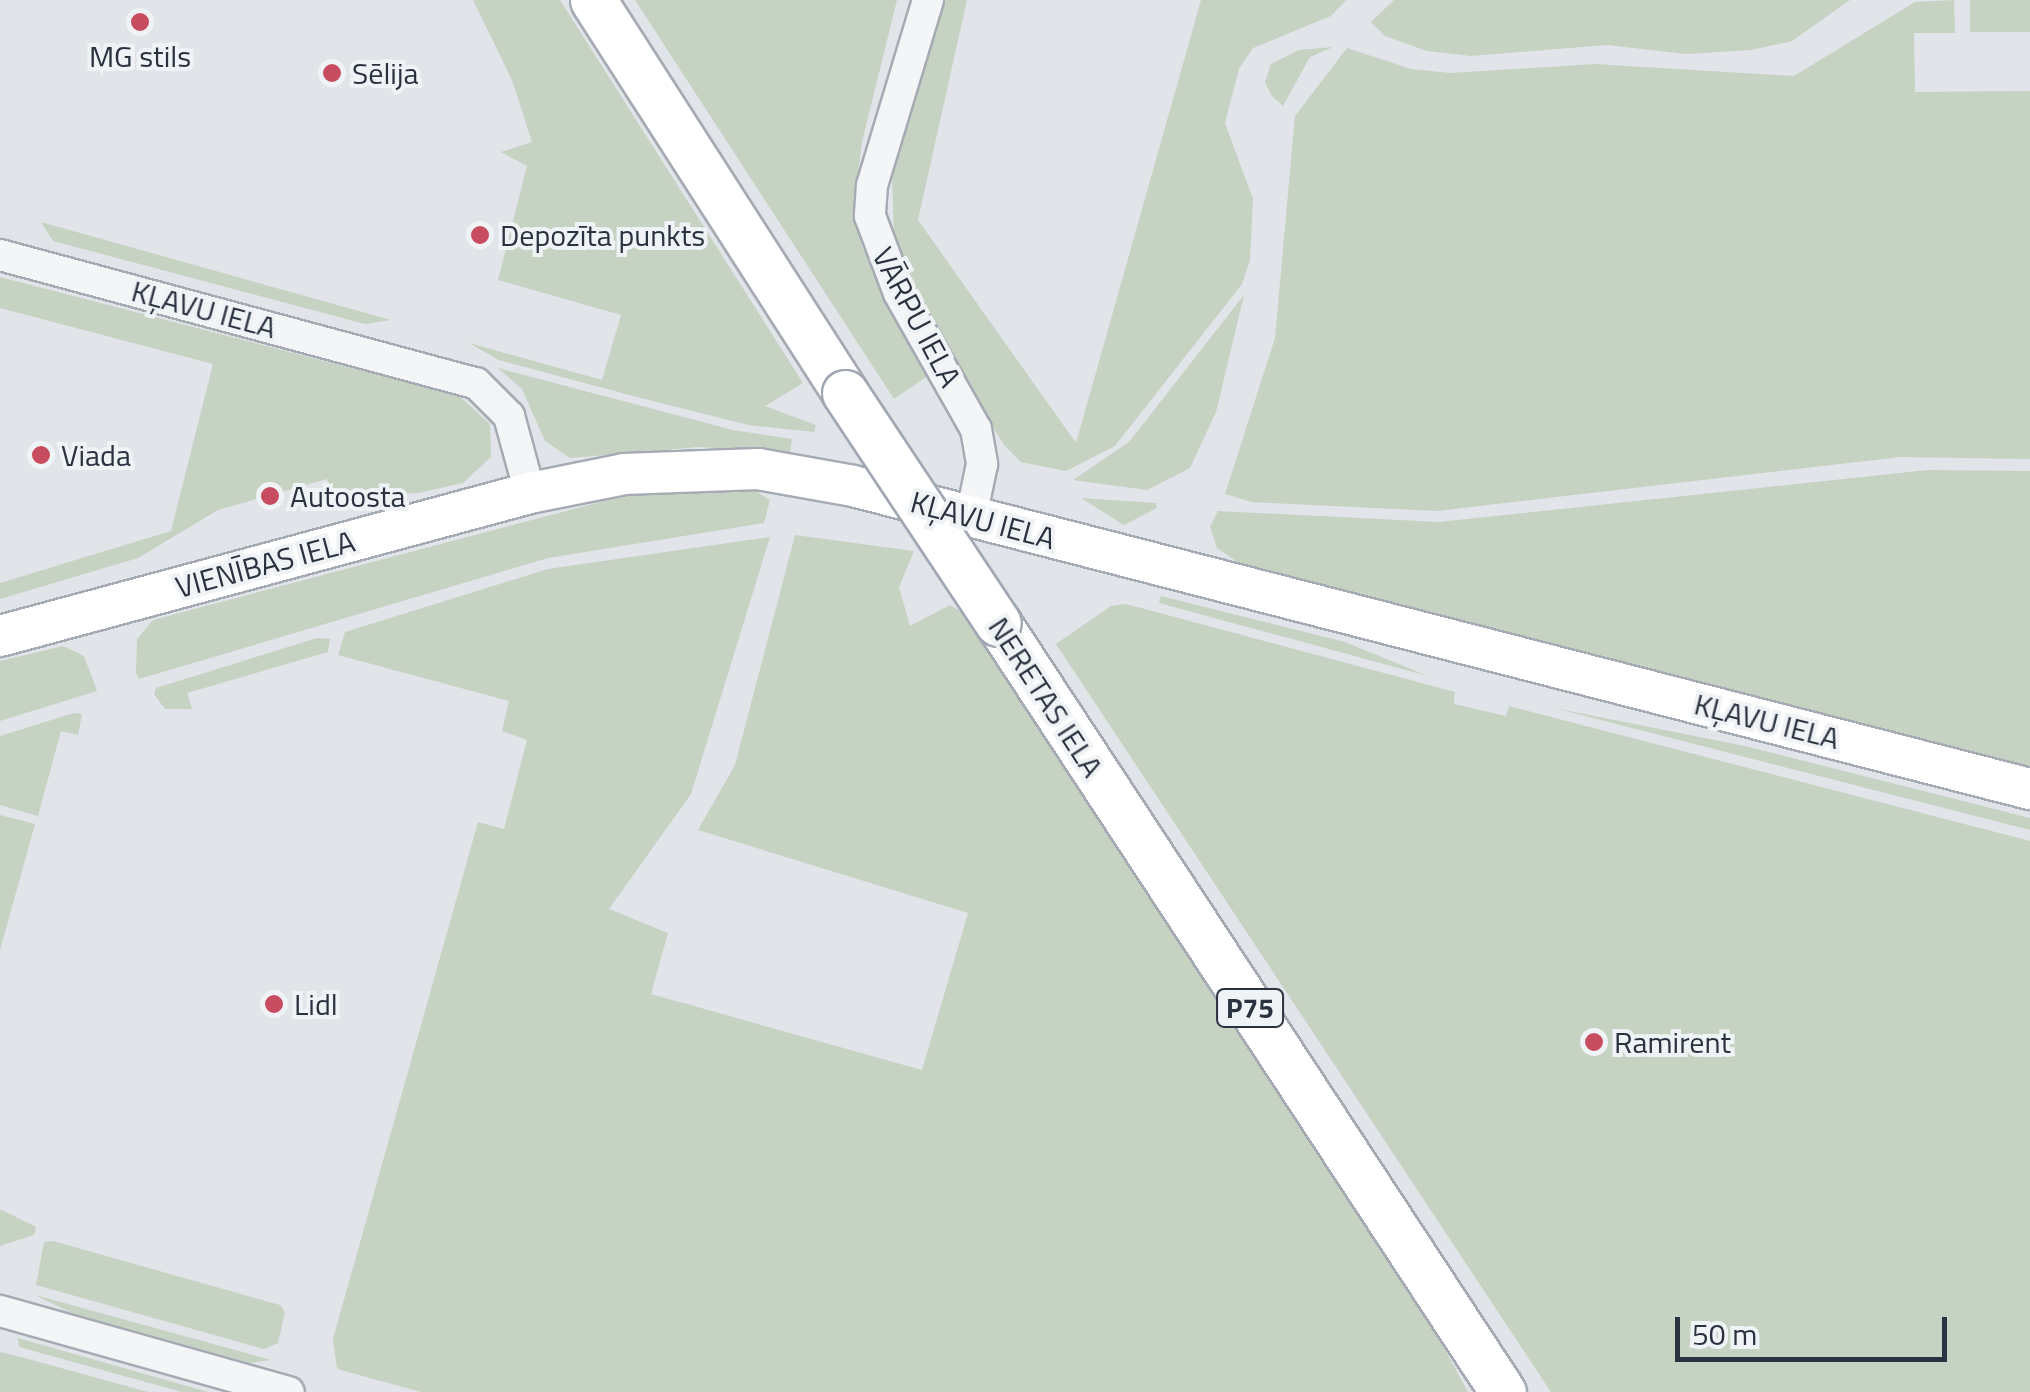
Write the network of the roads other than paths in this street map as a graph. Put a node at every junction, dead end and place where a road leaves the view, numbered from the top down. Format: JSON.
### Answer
{"nodes":[{"id":1,"x":593,"y":0,"type":"edge"},
{"id":2,"x":928,"y":0,"type":"edge"},
{"id":3,"x":0,"y":255,"type":"edge"},
{"id":4,"x":530,"y":493,"type":"junction"},
{"id":5,"x":971,"y":517,"type":"junction"},
{"id":6,"x":0,"y":636,"type":"edge"},
{"id":7,"x":2030,"y":789,"type":"edge"},
{"id":8,"x":0,"y":1311,"type":"edge"},
{"id":9,"x":289,"y":1392,"type":"edge"},
{"id":10,"x":1503,"y":1392,"type":"edge"}],
"edges":[{"from":1,"to":10,"type":"main road","name":"NERETAS IELA","number":"P75","bridge":true},
{"from":2,"to":5,"type":"street","name":"VĀRPU IELA"},
{"from":3,"to":4,"type":"street","name":"KĻAVU IELA"},
{"from":4,"to":5,"type":"street","name":"KĻAVU IELA"},
{"from":4,"to":6,"type":"street","name":"VIENĪBAS IELA"},
{"from":5,"to":7,"type":"street","name":"KĻAVU IELA"},
{"from":8,"to":9,"type":"street"}]}
